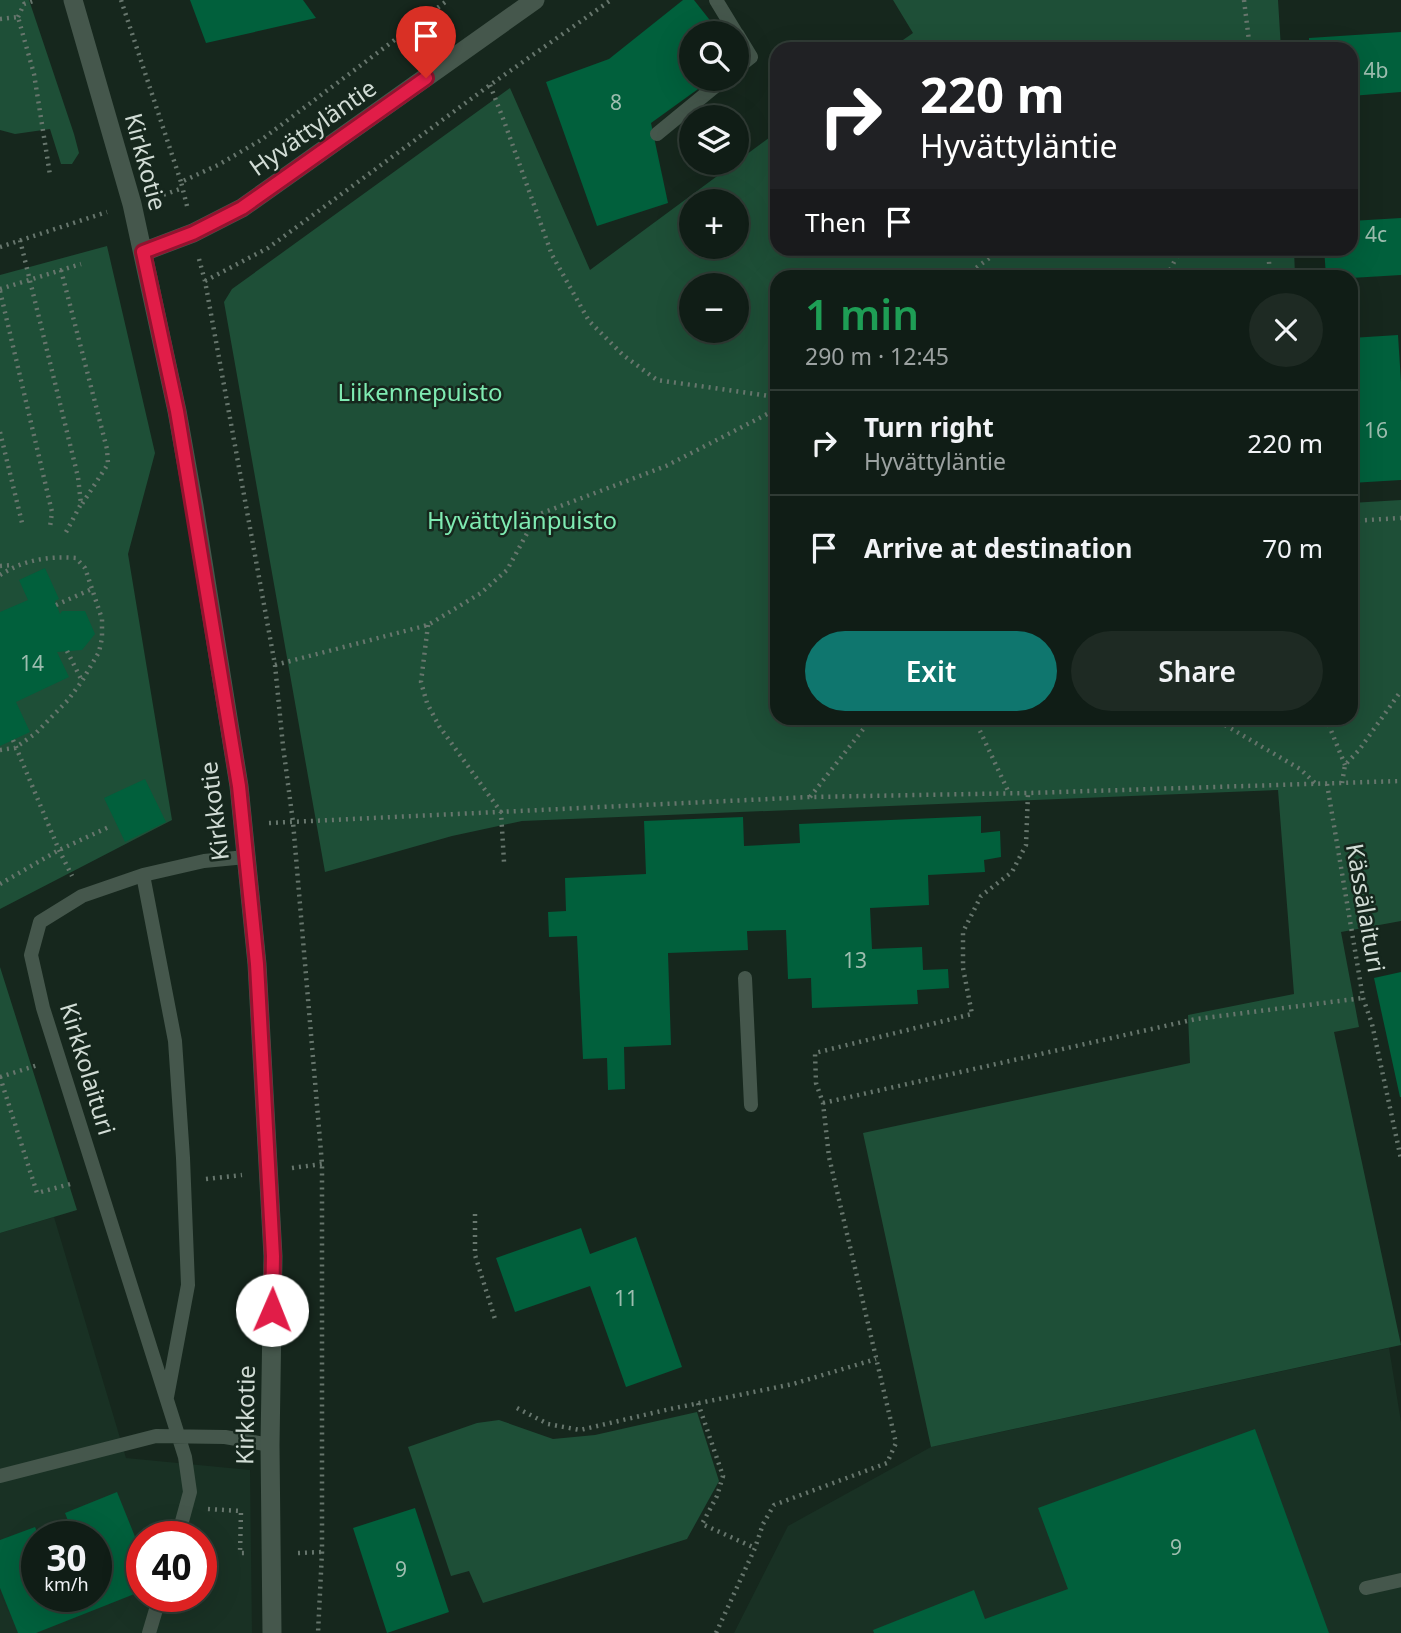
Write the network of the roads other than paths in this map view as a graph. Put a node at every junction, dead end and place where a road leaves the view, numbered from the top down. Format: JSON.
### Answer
{"nodes":[{"id":1,"x":73,"y":0,"type":"edge"},
{"id":2,"x":535,"y":0,"type":"edge"},
{"id":3,"x":716,"y":0,"type":"edge"},
{"id":4,"x":729,"y":21,"type":"edge"},
{"id":5,"x":709,"y":91,"type":"edge"},
{"id":6,"x":657,"y":134,"type":"dead end"},
{"id":7,"x":143,"y":252,"type":"junction"},
{"id":8,"x":246,"y":857,"type":"junction"},
{"id":9,"x":143,"y":875,"type":"junction"},
{"id":10,"x":745,"y":978,"type":"dead end"},
{"id":11,"x":751,"y":1105,"type":"dead end"},
{"id":12,"x":167,"y":1399,"type":"junction"},
{"id":13,"x":179,"y":1436,"type":"junction"},
{"id":14,"x":270,"y":1445,"type":"junction"},
{"id":15,"x":0,"y":1476,"type":"edge"},
{"id":16,"x":182,"y":1521,"type":"edge"},
{"id":17,"x":1401,"y":1580,"type":"edge"},
{"id":18,"x":1367,"y":1588,"type":"dead end"},
{"id":19,"x":155,"y":1612,"type":"edge"},
{"id":20,"x":149,"y":1633,"type":"edge"},
{"id":21,"x":272,"y":1633,"type":"edge"}],
"edges":[{"from":1,"to":7,"type":"street","name":"Kirkkotie"},
{"from":2,"to":7,"type":"street","name":"Hyvättyläntie"},
{"from":3,"to":4,"type":"lane"},
{"from":5,"to":6,"type":"lane"},
{"from":7,"to":8,"type":"street","name":"Kirkkotie"},
{"from":8,"to":9,"type":"lane","name":"Kirkkolaituri"},
{"from":8,"to":14,"type":"street","name":"Kirkkotie"},
{"from":9,"to":12,"type":"lane"},
{"from":9,"to":12,"type":"lane","name":"Kirkkolaituri"},
{"from":10,"to":11,"type":"lane"},
{"from":12,"to":13,"type":"lane","name":"Kirkkolaituri"},
{"from":13,"to":14,"type":"lane"},
{"from":13,"to":15,"type":"lane"},
{"from":13,"to":16,"type":"lane","name":"Kirkkolaituri"},
{"from":14,"to":21,"type":"street","name":"Kirkkotie"},
{"from":17,"to":18,"type":"lane"},
{"from":19,"to":20,"type":"lane"}]}
